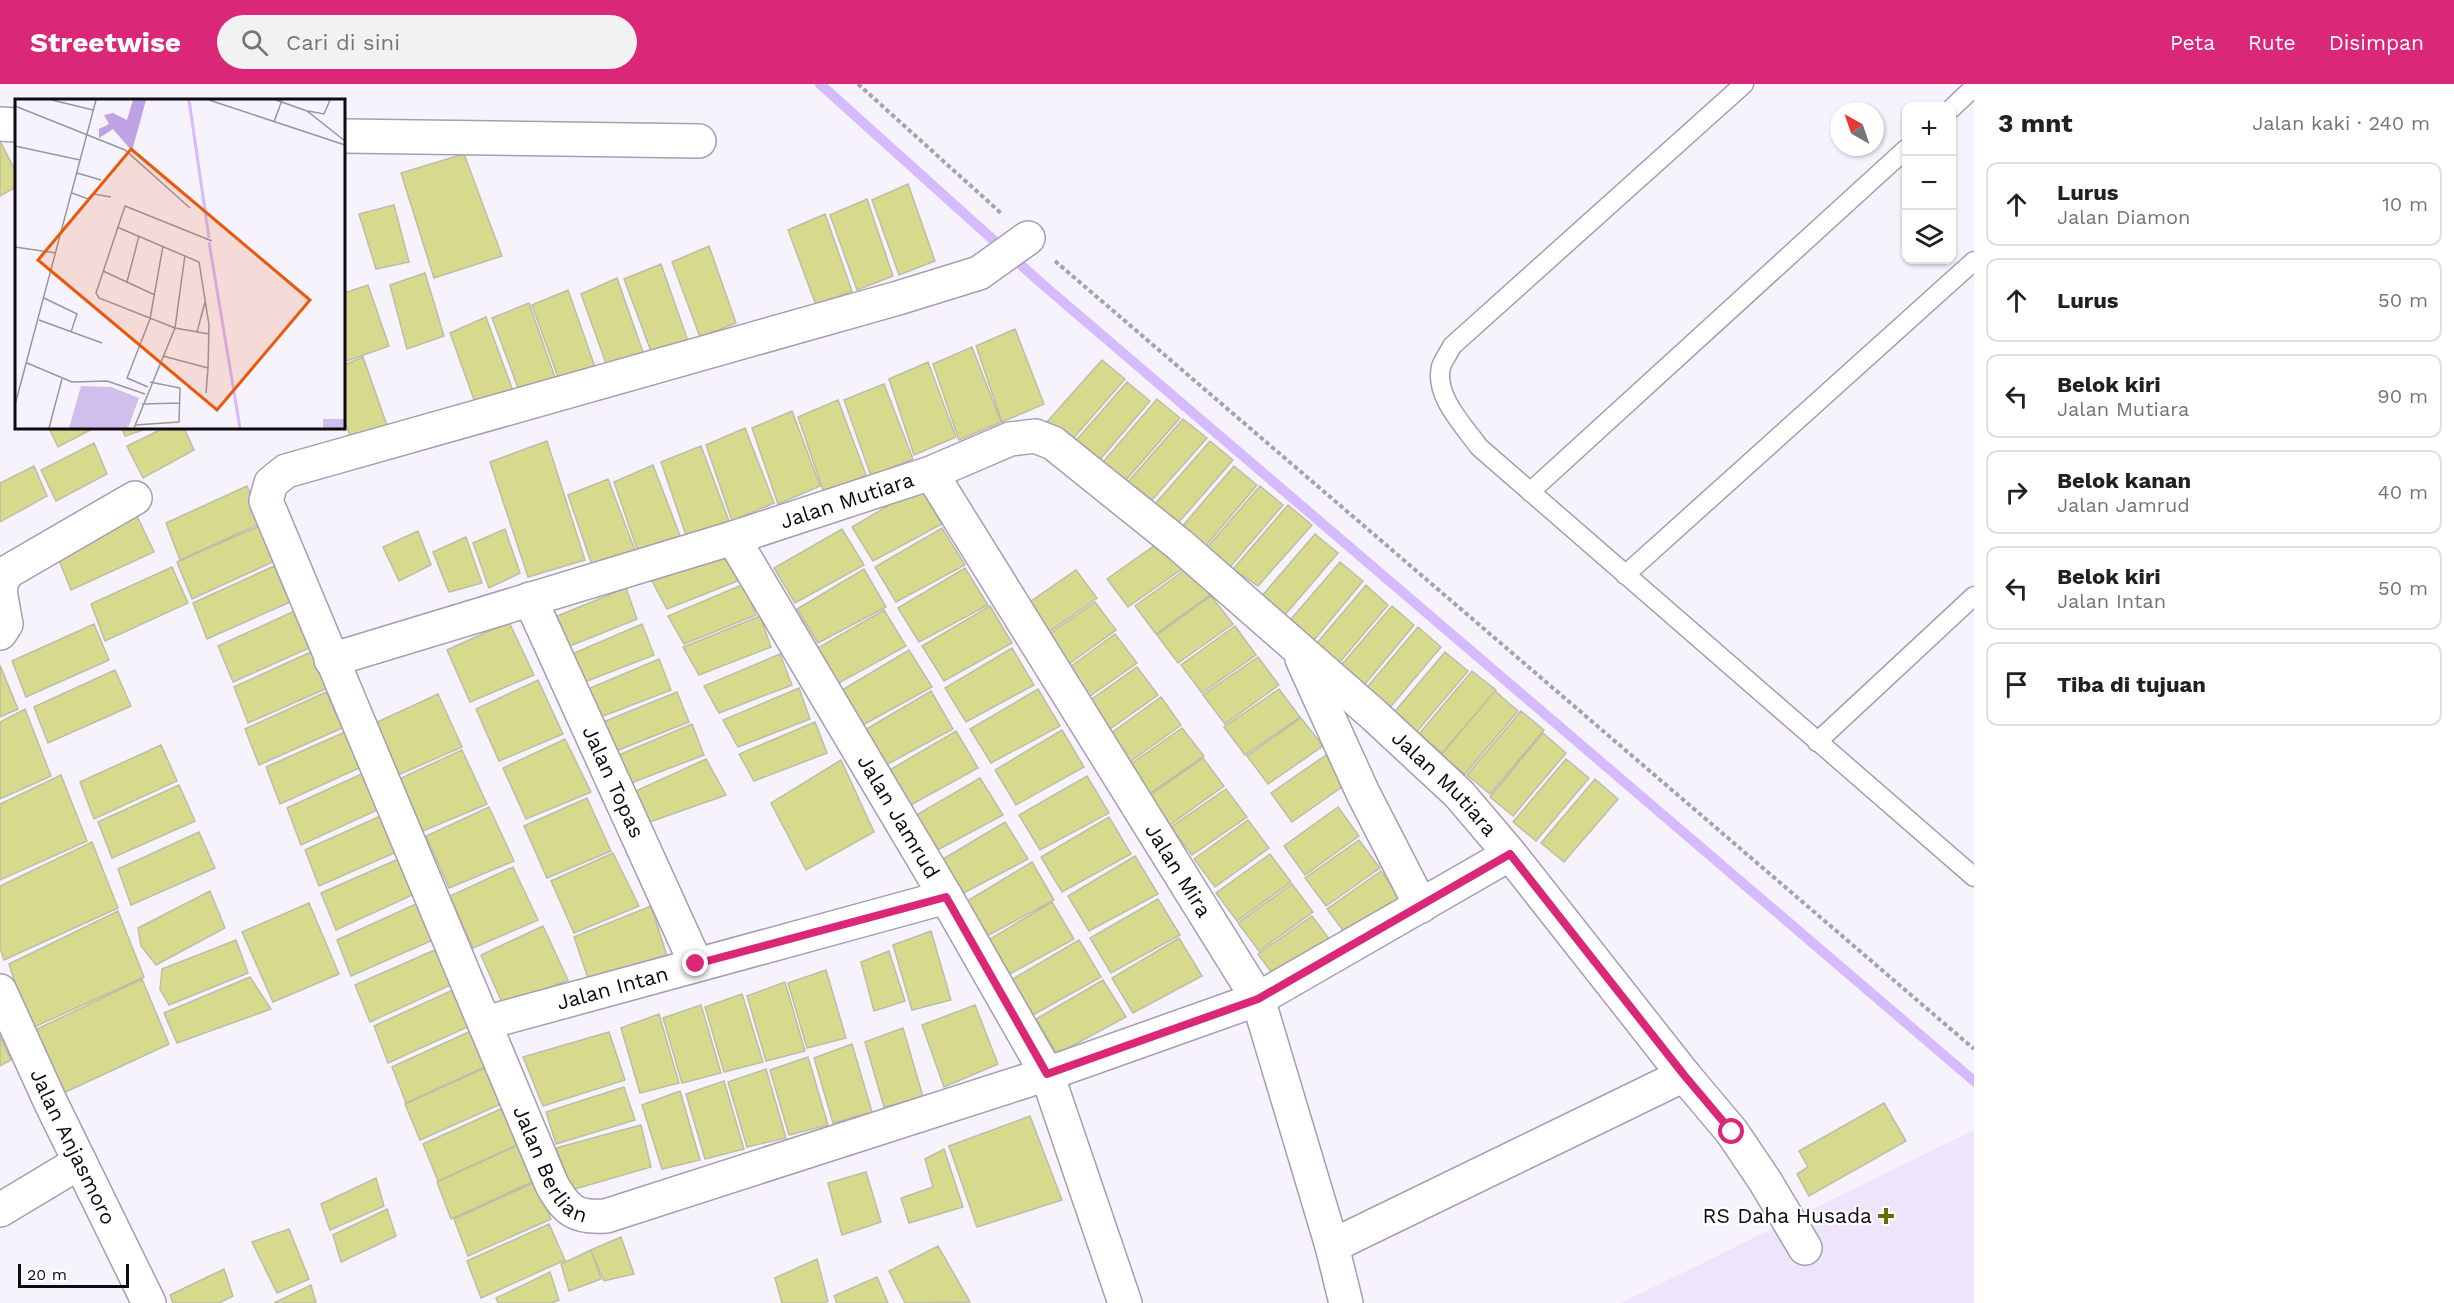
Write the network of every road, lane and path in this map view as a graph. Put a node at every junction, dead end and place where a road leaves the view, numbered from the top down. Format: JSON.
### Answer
{"nodes":[{"id":1,"x":858,"y":84,"type":"edge"},
{"id":2,"x":1744,"y":84,"type":"edge"},
{"id":3,"x":1974,"y":87,"type":"edge"},
{"id":4,"x":1956,"y":104,"type":"edge"},
{"id":5,"x":0,"y":124,"type":"edge"},
{"id":6,"x":15,"y":125,"type":"edge"},
{"id":7,"x":357,"y":136,"type":"edge"},
{"id":8,"x":699,"y":141,"type":"dead end"},
{"id":9,"x":1902,"y":153,"type":"edge"},
{"id":10,"x":1025,"y":240,"type":"junction"},
{"id":11,"x":1974,"y":261,"type":"edge"},
{"id":12,"x":931,"y":473,"type":"junction"},
{"id":13,"x":1530,"y":492,"type":"junction"},
{"id":14,"x":135,"y":498,"type":"dead end"},
{"id":15,"x":733,"y":538,"type":"junction"},
{"id":16,"x":1625,"y":575,"type":"junction"},
{"id":17,"x":0,"y":590,"type":"edge"},
{"id":18,"x":1974,"y":596,"type":"edge"},
{"id":19,"x":530,"y":599,"type":"junction"},
{"id":20,"x":0,"y":633,"type":"edge"},
{"id":21,"x":1297,"y":650,"type":"junction"},
{"id":22,"x":331,"y":660,"type":"junction"},
{"id":23,"x":1817,"y":742,"type":"junction"},
{"id":24,"x":1510,"y":854,"type":"junction"},
{"id":25,"x":1974,"y":878,"type":"edge"},
{"id":26,"x":946,"y":897,"type":"junction"},
{"id":27,"x":1421,"y":906,"type":"junction"},
{"id":28,"x":696,"y":964,"type":"junction"},
{"id":29,"x":0,"y":991,"type":"edge"},
{"id":30,"x":1258,"y":999,"type":"junction"},
{"id":31,"x":485,"y":1023,"type":"junction"},
{"id":32,"x":1974,"y":1050,"type":"edge"},
{"id":33,"x":1047,"y":1074,"type":"junction"},
{"id":34,"x":1684,"y":1075,"type":"junction"},
{"id":35,"x":80,"y":1162,"type":"junction"},
{"id":36,"x":0,"y":1210,"type":"edge"},
{"id":37,"x":1332,"y":1246,"type":"junction"},
{"id":38,"x":1805,"y":1248,"type":"dead end"},
{"id":39,"x":149,"y":1303,"type":"edge"},
{"id":40,"x":1125,"y":1303,"type":"edge"},
{"id":41,"x":1346,"y":1303,"type":"edge"}],
"edges":[{"from":1,"to":10,"type":"path"},
{"from":2,"to":13,"type":"lane"},
{"from":3,"to":4,"type":"lane"},
{"from":5,"to":6,"type":"street"},
{"from":7,"to":8,"type":"street"},
{"from":9,"to":13,"type":"lane"},
{"from":10,"to":22,"type":"street","name":"Jalan Berlian"},
{"from":10,"to":32,"type":"path"},
{"from":11,"to":16,"type":"lane"},
{"from":12,"to":15,"type":"street","name":"Jalan Mutiara"},
{"from":12,"to":21,"type":"street","name":"Jalan Mutiara"},
{"from":12,"to":30,"type":"street","name":"Jalan Mira"},
{"from":13,"to":16,"type":"lane"},
{"from":14,"to":17,"type":"street"},
{"from":15,"to":19,"type":"street","name":"Jalan Mutiara"},
{"from":15,"to":26,"type":"street","name":"Jalan Jamrud"},
{"from":16,"to":23,"type":"lane"},
{"from":17,"to":20,"type":"street"},
{"from":18,"to":23,"type":"lane"},
{"from":19,"to":22,"type":"street","name":"Jalan Mutiara"},
{"from":19,"to":28,"type":"street","name":"Jalan Topas"},
{"from":21,"to":24,"type":"street","name":"Jalan Mutiara"},
{"from":21,"to":27,"type":"street","name":"Jalan Mutiara"},
{"from":22,"to":31,"type":"street","name":"Jalan Berlian"},
{"from":23,"to":25,"type":"lane"},
{"from":24,"to":27,"type":"street","name":"Jalan Mutiara"},
{"from":24,"to":34,"type":"street"},
{"from":26,"to":28,"type":"street","name":"Jalan Intan"},
{"from":26,"to":33,"type":"street","name":"Jalan Jamrud"},
{"from":27,"to":30,"type":"street","name":"Jalan Mutiara"},
{"from":28,"to":31,"type":"street","name":"Jalan Intan"},
{"from":29,"to":35,"type":"street","name":"Jalan Anjasmoro"},
{"from":30,"to":33,"type":"street","name":"Jalan Mutiara"},
{"from":30,"to":37,"type":"street","name":"Jalan Mira"},
{"from":31,"to":33,"type":"street","name":"Jalan Berlian"},
{"from":33,"to":40,"type":"street","name":"Jalan Jamrud"},
{"from":34,"to":37,"type":"street"},
{"from":34,"to":38,"type":"street"},
{"from":35,"to":36,"type":"street"},
{"from":35,"to":39,"type":"street","name":"Jalan Anjasmoro"},
{"from":37,"to":41,"type":"street","name":"Jalan Mira"}]}
